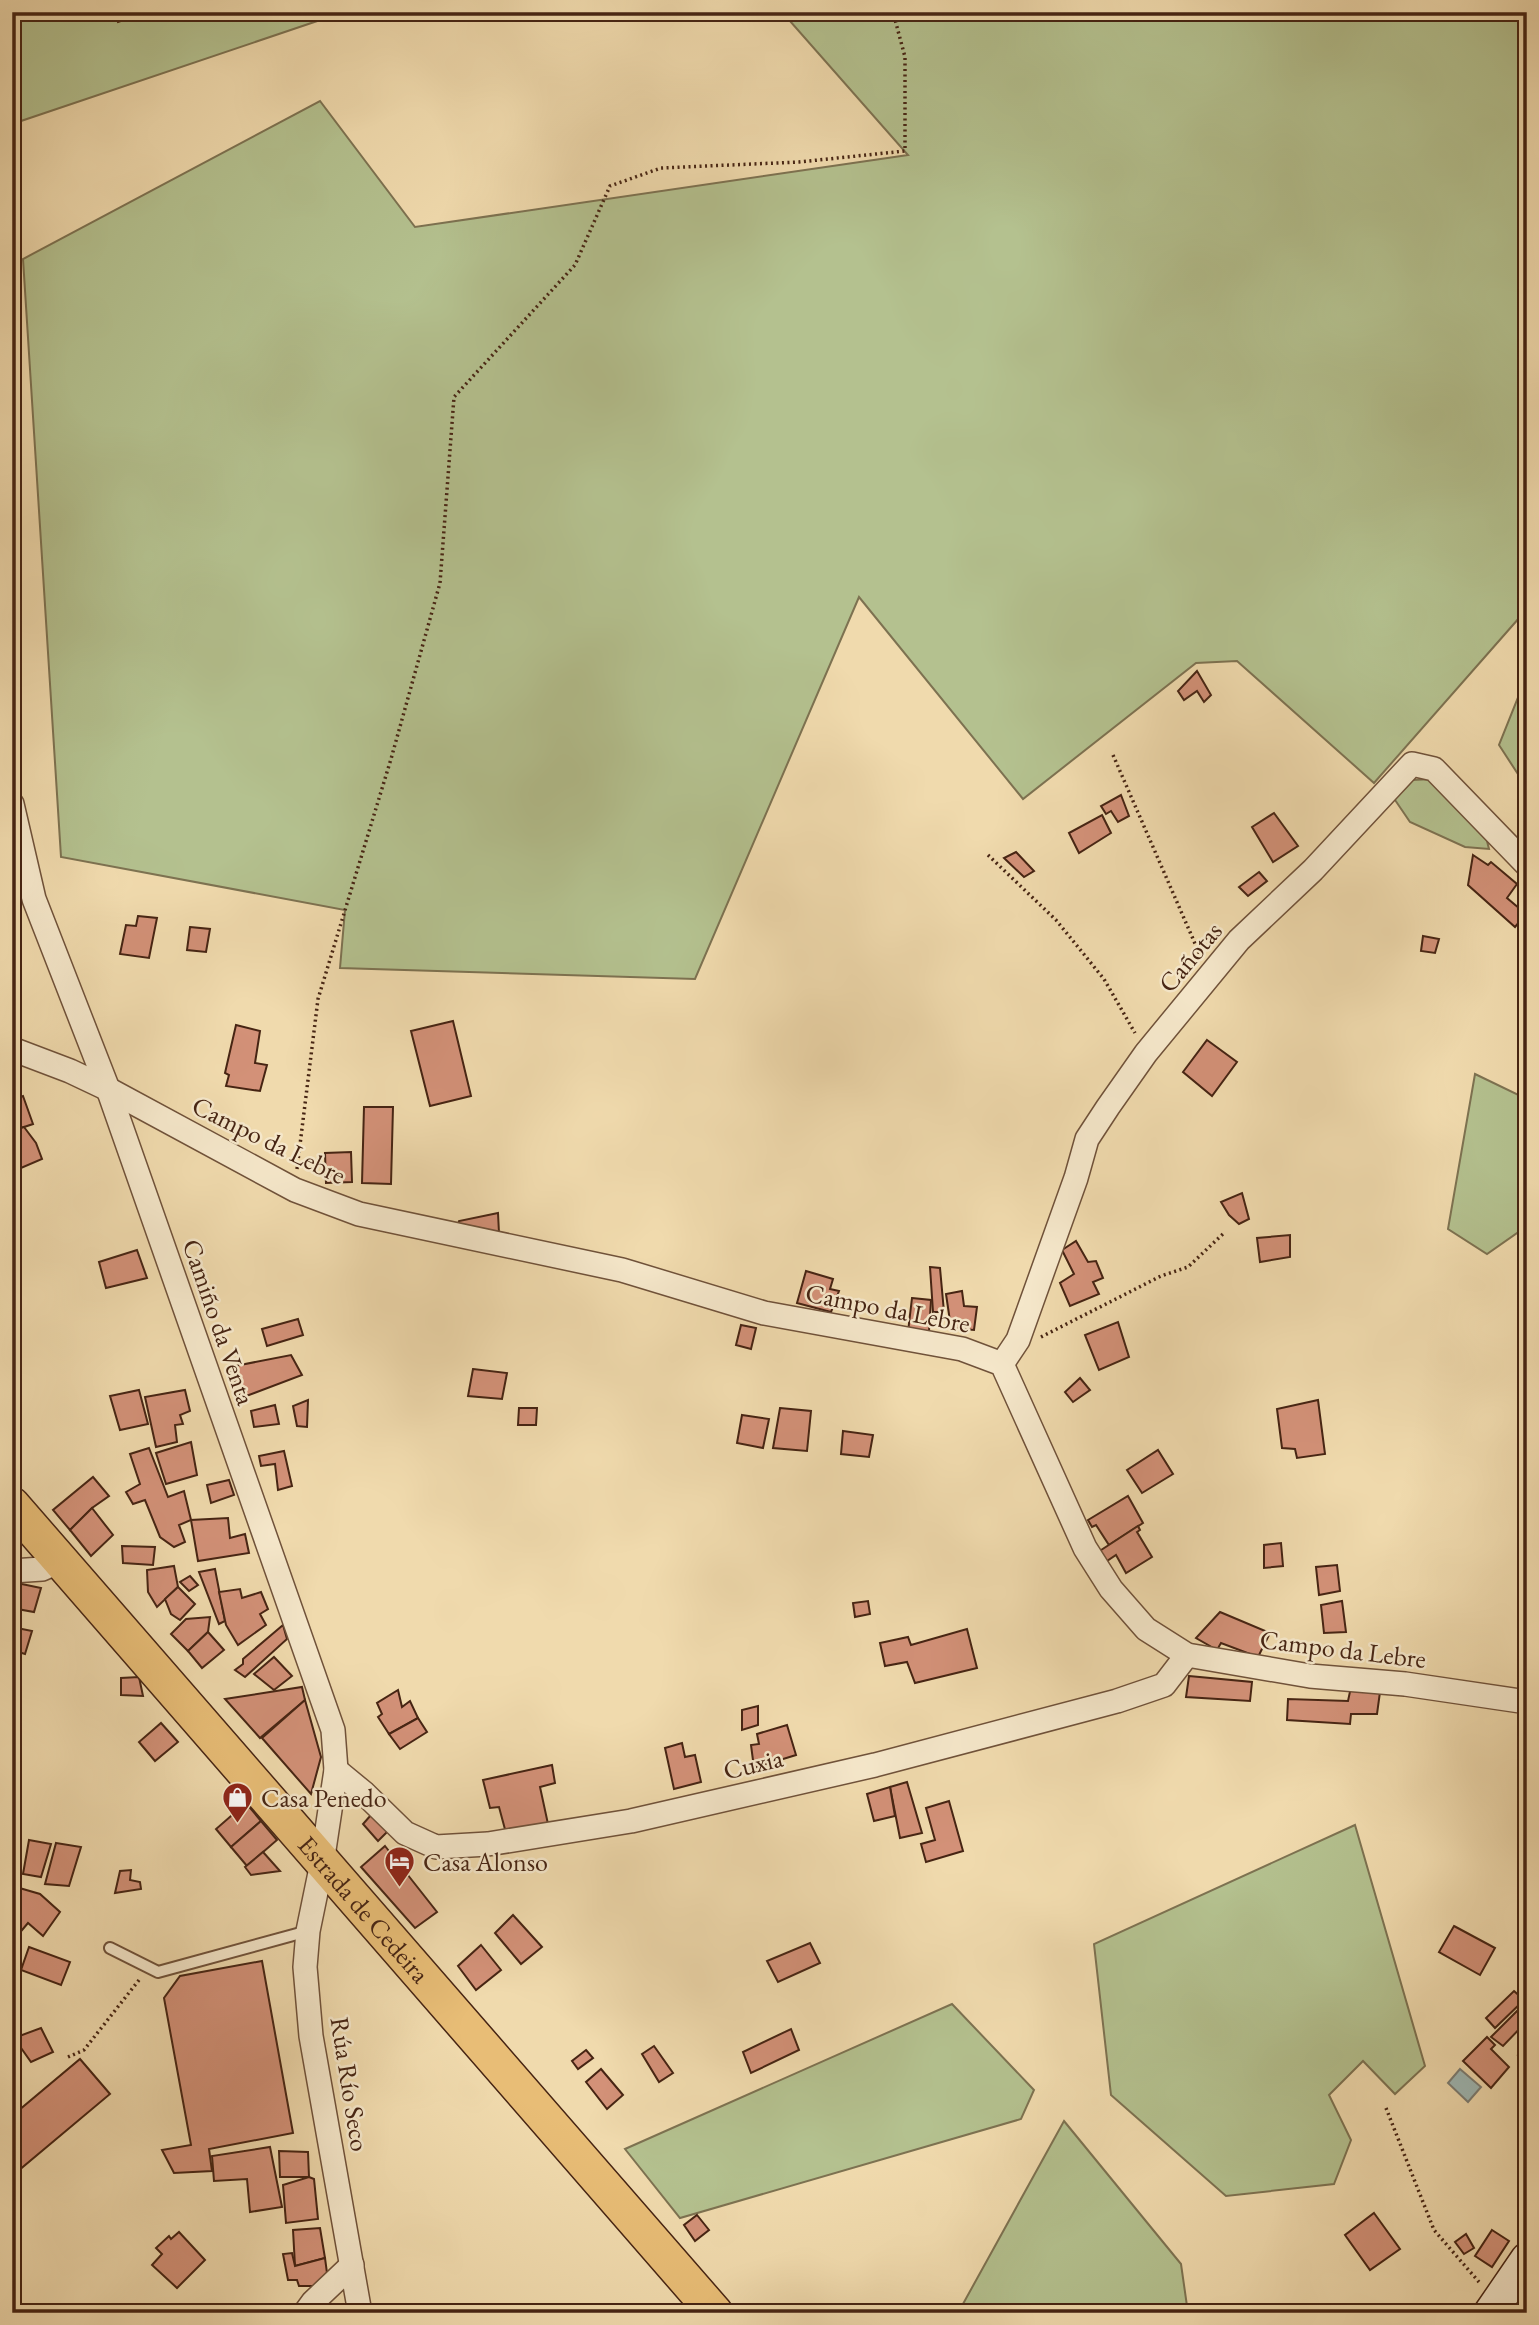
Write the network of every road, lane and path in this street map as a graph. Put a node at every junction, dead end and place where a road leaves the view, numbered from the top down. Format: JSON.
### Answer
{"nodes":[{"id":1,"x":893,"y":12,"type":"edge"},
{"id":2,"x":1113,"y":755,"type":"dead end"},
{"id":3,"x":12,"y":804,"type":"edge"},
{"id":4,"x":988,"y":855,"type":"dead end"},
{"id":5,"x":1527,"y":864,"type":"edge"},
{"id":6,"x":1209,"y":976,"type":"junction"},
{"id":7,"x":12,"y":1049,"type":"edge"},
{"id":8,"x":1146,"y":1053,"type":"junction"},
{"id":9,"x":108,"y":1089,"type":"junction"},
{"id":10,"x":295,"y":1190,"type":"junction"},
{"id":11,"x":1224,"y":1233,"type":"dead end"},
{"id":12,"x":1018,"y":1340,"type":"junction"},
{"id":13,"x":1002,"y":1364,"type":"junction"},
{"id":14,"x":12,"y":1505,"type":"edge"},
{"id":15,"x":60,"y":1562,"type":"junction"},
{"id":16,"x":12,"y":1571,"type":"edge"},
{"id":17,"x":1186,"y":1655,"type":"junction"},
{"id":18,"x":1527,"y":1702,"type":"edge"},
{"id":19,"x":336,"y":1770,"type":"junction"},
{"id":20,"x":322,"y":1863,"type":"junction"},
{"id":21,"x":308,"y":1931,"type":"junction"},
{"id":22,"x":110,"y":1948,"type":"dead end"},
{"id":23,"x":149,"y":1967,"type":"junction"},
{"id":24,"x":68,"y":2057,"type":"dead end"},
{"id":25,"x":1386,"y":2108,"type":"dead end"},
{"id":26,"x":1527,"y":2259,"type":"edge"},
{"id":27,"x":352,"y":2265,"type":"junction"},
{"id":28,"x":1494,"y":2308,"type":"edge"},
{"id":29,"x":305,"y":2313,"type":"edge"},
{"id":30,"x":360,"y":2313,"type":"edge"},
{"id":31,"x":715,"y":2313,"type":"edge"}],
"edges":[{"from":1,"to":10,"type":"path"},
{"from":2,"to":6,"type":"path"},
{"from":3,"to":9,"type":"street","name":"Camiño da Venta"},
{"from":4,"to":8,"type":"path"},
{"from":5,"to":6,"type":"street","name":"Cañotas"},
{"from":6,"to":8,"type":"street","name":"Cañotas"},
{"from":7,"to":9,"type":"street","name":"Campo da Lebre"},
{"from":8,"to":12,"type":"street","name":"Cañotas"},
{"from":9,"to":10,"type":"street","name":"Campo da Lebre"},
{"from":9,"to":19,"type":"street","name":"Camiño da Venta"},
{"from":10,"to":13,"type":"street","name":"Campo da Lebre"},
{"from":11,"to":12,"type":"path"},
{"from":12,"to":13,"type":"street","name":"Cañotas"},
{"from":13,"to":17,"type":"street","name":"Campo da Lebre"},
{"from":14,"to":15,"type":"main road","name":"Estrada de Cedeira"},
{"from":15,"to":16,"type":"street"},
{"from":15,"to":20,"type":"main road","name":"Estrada de Cedeira"},
{"from":17,"to":18,"type":"street","name":"Campo da Lebre"},
{"from":17,"to":19,"type":"street","name":"Cuxia"},
{"from":19,"to":20,"type":"street","name":"Camiño da Venta"},
{"from":20,"to":21,"type":"street","name":"Rúa Río Seco"},
{"from":20,"to":31,"type":"main road","name":"Estrada de Cedeira"},
{"from":21,"to":23,"type":"lane"},
{"from":21,"to":27,"type":"street","name":"Rúa Río Seco"},
{"from":22,"to":23,"type":"lane"},
{"from":23,"to":24,"type":"path"},
{"from":25,"to":28,"type":"path"},
{"from":26,"to":28,"type":"main road"},
{"from":27,"to":29,"type":"street"},
{"from":27,"to":30,"type":"street","name":"Rúa Río Seco"}]}
